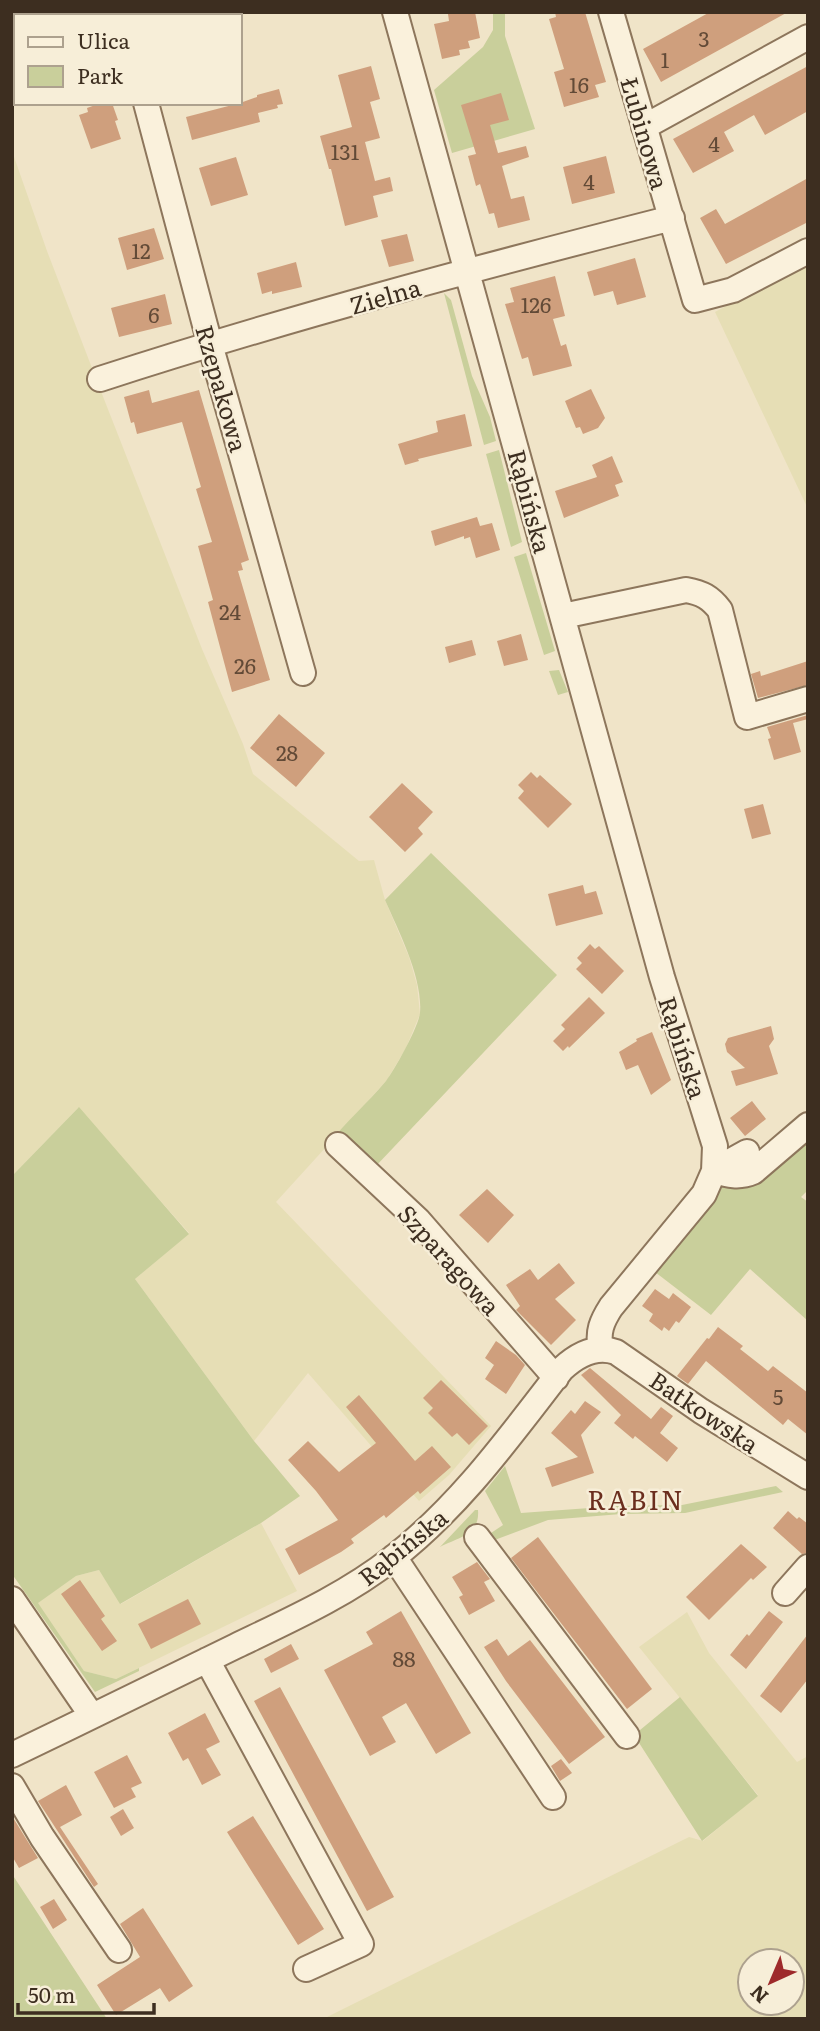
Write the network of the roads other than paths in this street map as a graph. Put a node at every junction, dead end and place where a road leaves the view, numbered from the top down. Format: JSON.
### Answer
{"nodes":[{"id":1,"x":395,"y":12,"type":"edge"},
{"id":2,"x":611,"y":12,"type":"edge"},
{"id":3,"x":808,"y":37,"type":"edge"},
{"id":4,"x":147,"y":105,"type":"edge"},
{"id":5,"x":644,"y":127,"type":"junction"},
{"id":6,"x":671,"y":218,"type":"junction"},
{"id":7,"x":808,"y":251,"type":"edge"},
{"id":8,"x":468,"y":272,"type":"junction"},
{"id":9,"x":210,"y":344,"type":"junction"},
{"id":10,"x":100,"y":379,"type":"dead end"},
{"id":11,"x":563,"y":616,"type":"junction"},
{"id":12,"x":303,"y":673,"type":"dead end"},
{"id":13,"x":808,"y":699,"type":"edge"},
{"id":14,"x":808,"y":1125,"type":"edge"},
{"id":15,"x":338,"y":1145,"type":"dead end"},
{"id":16,"x":747,"y":1152,"type":"dead end"},
{"id":17,"x":715,"y":1166,"type":"junction"},
{"id":18,"x":601,"y":1349,"type":"junction"},
{"id":19,"x":556,"y":1378,"type":"junction"},
{"id":20,"x":808,"y":1477,"type":"edge"},
{"id":21,"x":477,"y":1537,"type":"dead end"},
{"id":22,"x":394,"y":1558,"type":"junction"},
{"id":23,"x":808,"y":1567,"type":"edge"},
{"id":24,"x":785,"y":1593,"type":"dead end"},
{"id":25,"x":12,"y":1598,"type":"edge"},
{"id":26,"x":207,"y":1660,"type":"junction"},
{"id":27,"x":92,"y":1716,"type":"junction"},
{"id":28,"x":627,"y":1736,"type":"dead end"},
{"id":29,"x":12,"y":1755,"type":"edge"},
{"id":30,"x":12,"y":1786,"type":"edge"},
{"id":31,"x":553,"y":1797,"type":"dead end"},
{"id":32,"x":119,"y":1950,"type":"dead end"},
{"id":33,"x":306,"y":1969,"type":"dead end"}],
"edges":[{"from":1,"to":8,"type":"street","name":"Rąbińska"},
{"from":2,"to":5,"type":"street","name":"Łubinowa"},
{"from":3,"to":5,"type":"street"},
{"from":4,"to":9,"type":"street","name":"Rzepakowa"},
{"from":5,"to":6,"type":"street","name":"Łubinowa"},
{"from":6,"to":7,"type":"street","name":"Łubinowa"},
{"from":6,"to":8,"type":"street","name":"Zielna"},
{"from":8,"to":9,"type":"street","name":"Zielna"},
{"from":8,"to":11,"type":"street","name":"Rąbińska"},
{"from":9,"to":10,"type":"street","name":"Zielna"},
{"from":9,"to":12,"type":"street","name":"Rzepakowa"},
{"from":11,"to":13,"type":"street"},
{"from":11,"to":17,"type":"street","name":"Rąbińska"},
{"from":14,"to":17,"type":"street"},
{"from":15,"to":19,"type":"street","name":"Szparagowa"},
{"from":16,"to":17,"type":"street"},
{"from":17,"to":18,"type":"street"},
{"from":18,"to":19,"type":"street","name":"Rąbińska"},
{"from":18,"to":20,"type":"street","name":"Batkowska"},
{"from":19,"to":22,"type":"street","name":"Rąbińska"},
{"from":21,"to":28,"type":"street"},
{"from":22,"to":26,"type":"street","name":"Rąbińska"},
{"from":22,"to":31,"type":"street"},
{"from":23,"to":24,"type":"street"},
{"from":25,"to":27,"type":"street"},
{"from":26,"to":27,"type":"street","name":"Rąbińska"},
{"from":26,"to":33,"type":"street"},
{"from":27,"to":29,"type":"street","name":"Rąbińska"},
{"from":30,"to":32,"type":"street"}]}
